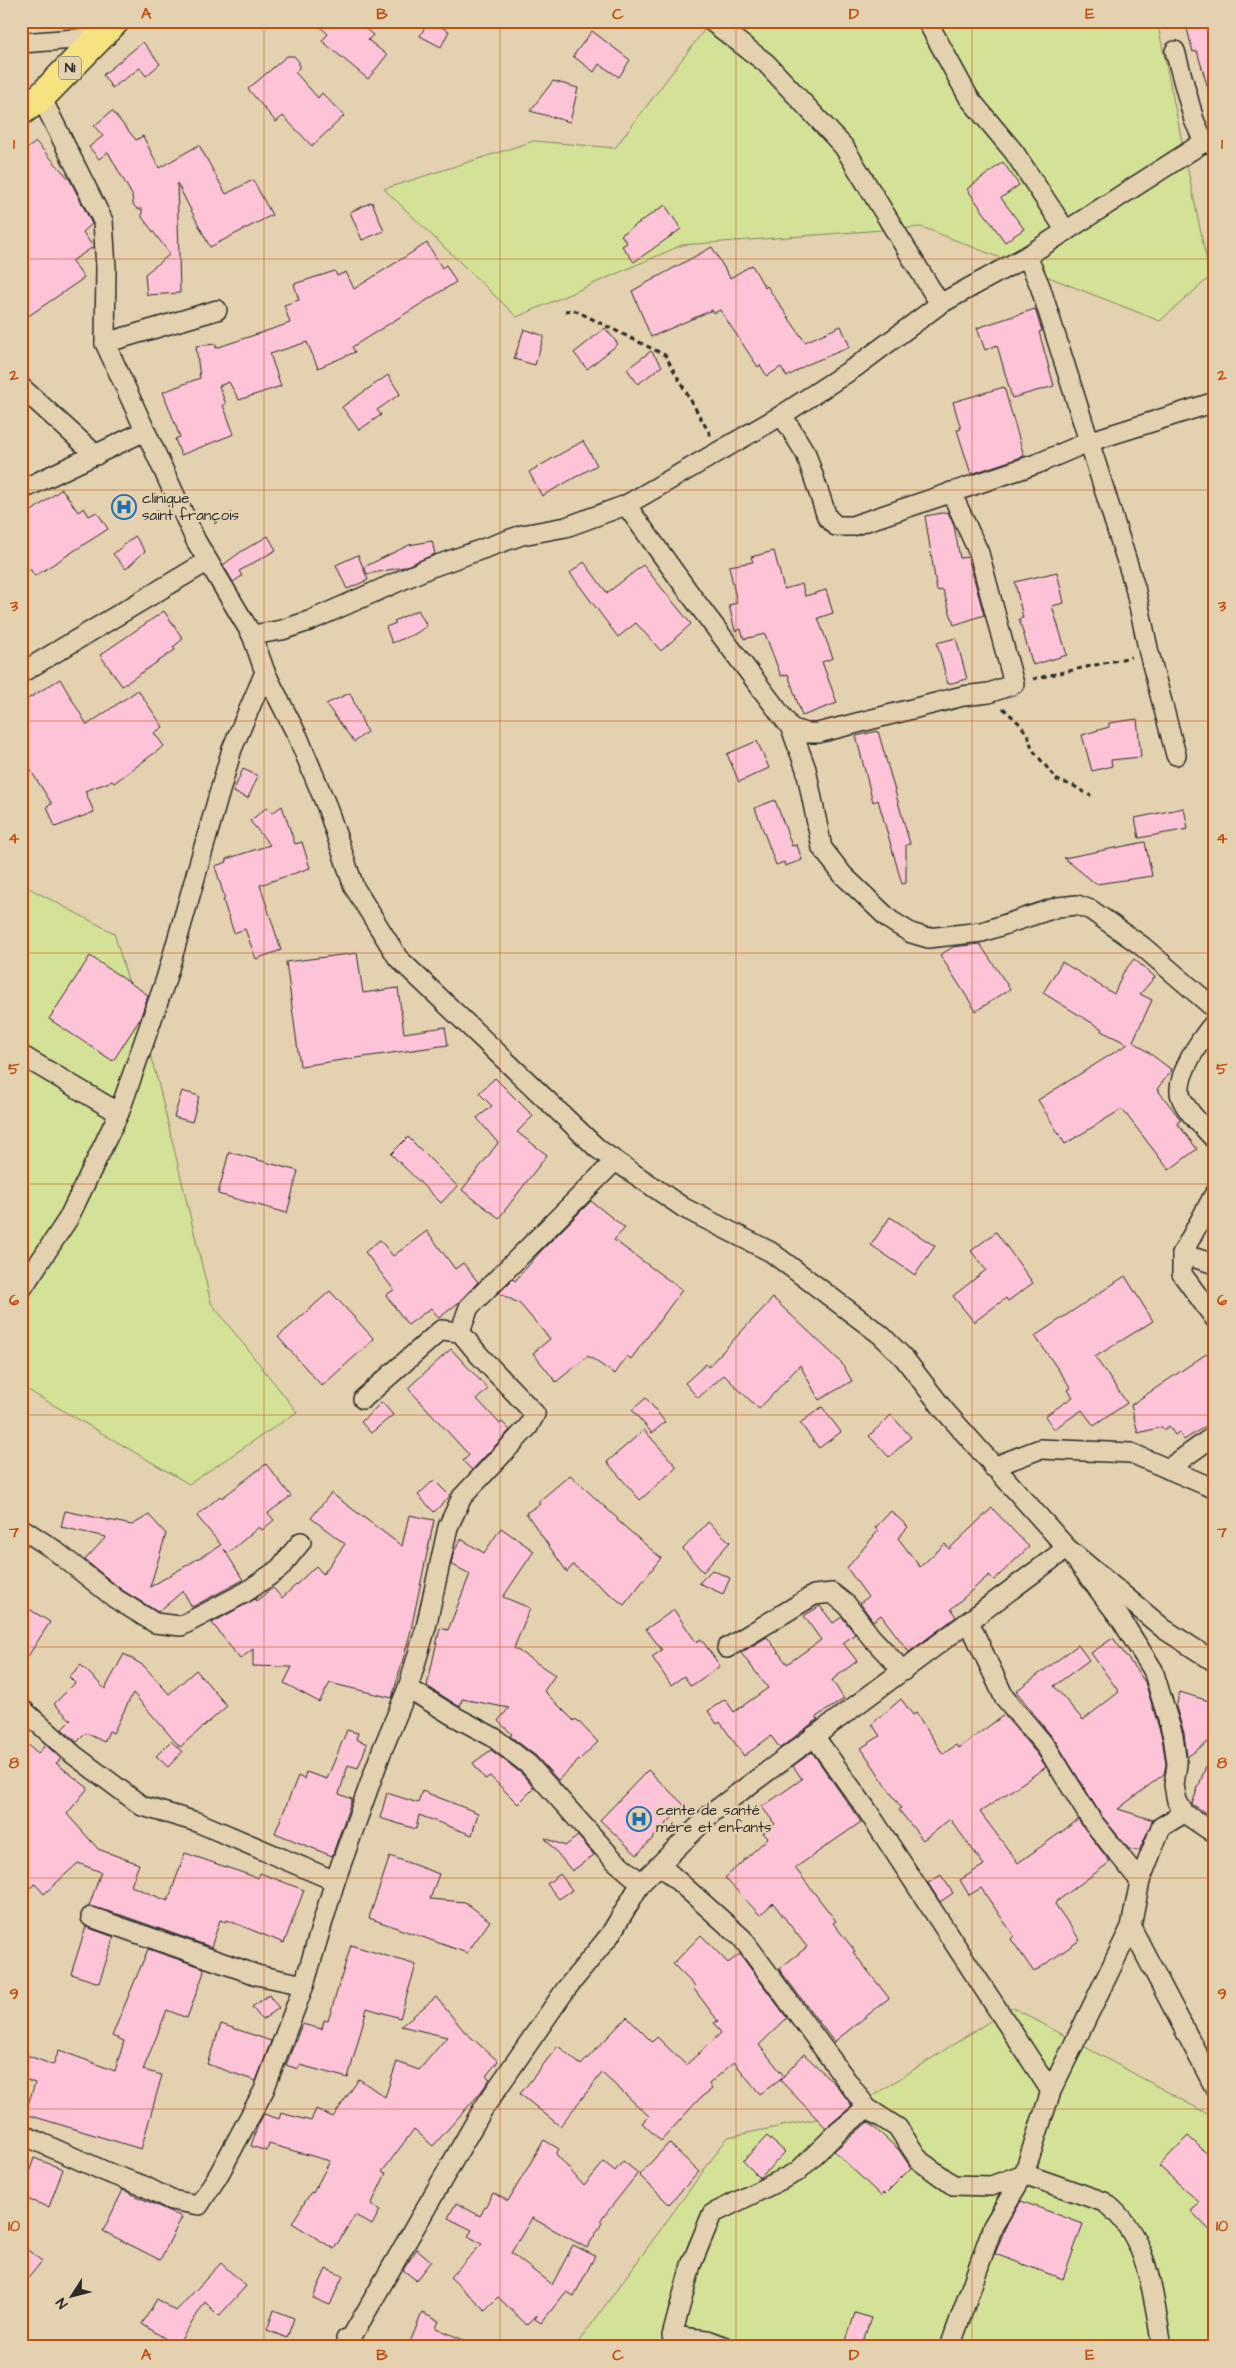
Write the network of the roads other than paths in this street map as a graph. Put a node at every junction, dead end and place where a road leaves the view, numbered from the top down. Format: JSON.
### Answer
{"nodes":[{"id":1,"x":711,"y":21,"type":"edge"},
{"id":2,"x":927,"y":21,"type":"edge"},
{"id":3,"x":109,"y":29,"type":"edge"},
{"id":4,"x":21,"y":42,"type":"edge"},
{"id":5,"x":1175,"y":51,"type":"dead end"},
{"id":6,"x":31,"y":104,"type":"edge"},
{"id":7,"x":1210,"y":144,"type":"edge"},
{"id":8,"x":1066,"y":231,"type":"junction"},
{"id":9,"x":1027,"y":256,"type":"junction"},
{"id":10,"x":940,"y":304,"type":"junction"},
{"id":11,"x":216,"y":310,"type":"dead end"},
{"id":12,"x":105,"y":343,"type":"junction"},
{"id":13,"x":21,"y":387,"type":"edge"},
{"id":14,"x":1215,"y":402,"type":"edge"},
{"id":15,"x":782,"y":415,"type":"junction"},
{"id":16,"x":145,"y":431,"type":"junction"},
{"id":17,"x":1088,"y":442,"type":"junction"},
{"id":18,"x":96,"y":455,"type":"junction"},
{"id":19,"x":21,"y":490,"type":"edge"},
{"id":20,"x":951,"y":492,"type":"junction"},
{"id":21,"x":626,"y":505,"type":"junction"},
{"id":22,"x":208,"y":561,"type":"junction"},
{"id":23,"x":252,"y":635,"type":"junction"},
{"id":24,"x":265,"y":672,"type":"junction"},
{"id":25,"x":21,"y":673,"type":"edge"},
{"id":26,"x":791,"y":728,"type":"junction"},
{"id":27,"x":1176,"y":755,"type":"dead end"},
{"id":28,"x":1215,"y":1009,"type":"edge"},
{"id":29,"x":1215,"y":1022,"type":"edge"},
{"id":30,"x":21,"y":1055,"type":"edge"},
{"id":31,"x":119,"y":1113,"type":"junction"},
{"id":32,"x":1215,"y":1140,"type":"edge"},
{"id":33,"x":616,"y":1161,"type":"junction"},
{"id":34,"x":1215,"y":1193,"type":"edge"},
{"id":35,"x":1182,"y":1254,"type":"junction"},
{"id":36,"x":1215,"y":1264,"type":"edge"},
{"id":37,"x":21,"y":1290,"type":"edge"},
{"id":38,"x":1215,"y":1320,"type":"edge"},
{"id":39,"x":460,"y":1332,"type":"junction"},
{"id":40,"x":363,"y":1399,"type":"dead end"},
{"id":41,"x":1215,"y":1435,"type":"edge"},
{"id":42,"x":993,"y":1467,"type":"junction"},
{"id":43,"x":1168,"y":1469,"type":"junction"},
{"id":44,"x":1215,"y":1488,"type":"edge"},
{"id":45,"x":21,"y":1528,"type":"edge"},
{"id":46,"x":301,"y":1542,"type":"dead end"},
{"id":47,"x":1066,"y":1548,"type":"junction"},
{"id":48,"x":969,"y":1622,"type":"junction"},
{"id":49,"x":727,"y":1648,"type":"dead end"},
{"id":50,"x":1215,"y":1662,"type":"edge"},
{"id":51,"x":903,"y":1671,"type":"junction"},
{"id":52,"x":408,"y":1688,"type":"junction"},
{"id":53,"x":21,"y":1708,"type":"edge"},
{"id":54,"x":814,"y":1736,"type":"junction"},
{"id":55,"x":1184,"y":1813,"type":"junction"},
{"id":56,"x":1215,"y":1834,"type":"edge"},
{"id":57,"x":660,"y":1865,"type":"junction"},
{"id":58,"x":335,"y":1881,"type":"junction"},
{"id":59,"x":1140,"y":1881,"type":"junction"},
{"id":60,"x":641,"y":1883,"type":"junction"},
{"id":61,"x":91,"y":1917,"type":"dead end"},
{"id":62,"x":1132,"y":1927,"type":"junction"},
{"id":63,"x":304,"y":1985,"type":"junction"},
{"id":64,"x":1215,"y":2088,"type":"edge"},
{"id":65,"x":1051,"y":2091,"type":"junction"},
{"id":66,"x":867,"y":2108,"type":"junction"},
{"id":67,"x":21,"y":2134,"type":"edge"},
{"id":68,"x":1024,"y":2174,"type":"junction"},
{"id":69,"x":346,"y":2339,"type":"dead end"},
{"id":70,"x":726,"y":2347,"type":"edge"},
{"id":71,"x":950,"y":2347,"type":"edge"},
{"id":72,"x":1162,"y":2347,"type":"edge"}],
"edges":[{"from":1,"to":10,"type":"street"},
{"from":2,"to":8,"type":"street"},
{"from":3,"to":4,"type":"street"},
{"from":3,"to":6,"type":"highway","number":"N1"},
{"from":5,"to":7,"type":"street"},
{"from":6,"to":12,"type":"street"},
{"from":7,"to":8,"type":"street"},
{"from":8,"to":9,"type":"street"},
{"from":9,"to":10,"type":"street"},
{"from":9,"to":17,"type":"street"},
{"from":10,"to":15,"type":"street"},
{"from":11,"to":12,"type":"street"},
{"from":12,"to":16,"type":"street"},
{"from":13,"to":18,"type":"street"},
{"from":14,"to":17,"type":"street"},
{"from":15,"to":20,"type":"street"},
{"from":15,"to":21,"type":"street"},
{"from":16,"to":18,"type":"street"},
{"from":16,"to":22,"type":"street"},
{"from":17,"to":20,"type":"street"},
{"from":17,"to":27,"type":"street"},
{"from":18,"to":19,"type":"street"},
{"from":20,"to":26,"type":"street"},
{"from":21,"to":23,"type":"street"},
{"from":21,"to":26,"type":"street"},
{"from":22,"to":23,"type":"street"},
{"from":22,"to":25,"type":"street"},
{"from":23,"to":24,"type":"street"},
{"from":24,"to":31,"type":"street"},
{"from":24,"to":33,"type":"street"},
{"from":26,"to":28,"type":"street"},
{"from":29,"to":32,"type":"street"},
{"from":30,"to":31,"type":"street"},
{"from":31,"to":37,"type":"street"},
{"from":33,"to":39,"type":"street"},
{"from":33,"to":42,"type":"street"},
{"from":34,"to":35,"type":"street"},
{"from":35,"to":36,"type":"street"},
{"from":35,"to":38,"type":"street"},
{"from":39,"to":40,"type":"street"},
{"from":39,"to":52,"type":"street"},
{"from":41,"to":43,"type":"street"},
{"from":42,"to":43,"type":"street"},
{"from":42,"to":47,"type":"street"},
{"from":43,"to":44,"type":"street"},
{"from":45,"to":46,"type":"street"},
{"from":47,"to":48,"type":"street"},
{"from":47,"to":50,"type":"street"},
{"from":47,"to":55,"type":"street"},
{"from":48,"to":51,"type":"street"},
{"from":48,"to":59,"type":"street"},
{"from":49,"to":51,"type":"street"},
{"from":51,"to":54,"type":"street"},
{"from":52,"to":58,"type":"street"},
{"from":52,"to":60,"type":"street"},
{"from":53,"to":58,"type":"street"},
{"from":54,"to":57,"type":"street"},
{"from":54,"to":65,"type":"street"},
{"from":55,"to":56,"type":"street"},
{"from":55,"to":59,"type":"street"},
{"from":57,"to":60,"type":"street"},
{"from":57,"to":66,"type":"street"},
{"from":58,"to":63,"type":"street"},
{"from":59,"to":62,"type":"street"},
{"from":60,"to":69,"type":"street"},
{"from":61,"to":63,"type":"street"},
{"from":62,"to":64,"type":"street"},
{"from":62,"to":65,"type":"street"},
{"from":63,"to":67,"type":"street"},
{"from":65,"to":68,"type":"street"},
{"from":66,"to":68,"type":"street"},
{"from":66,"to":70,"type":"street"},
{"from":68,"to":71,"type":"street"},
{"from":68,"to":72,"type":"street"}]}
